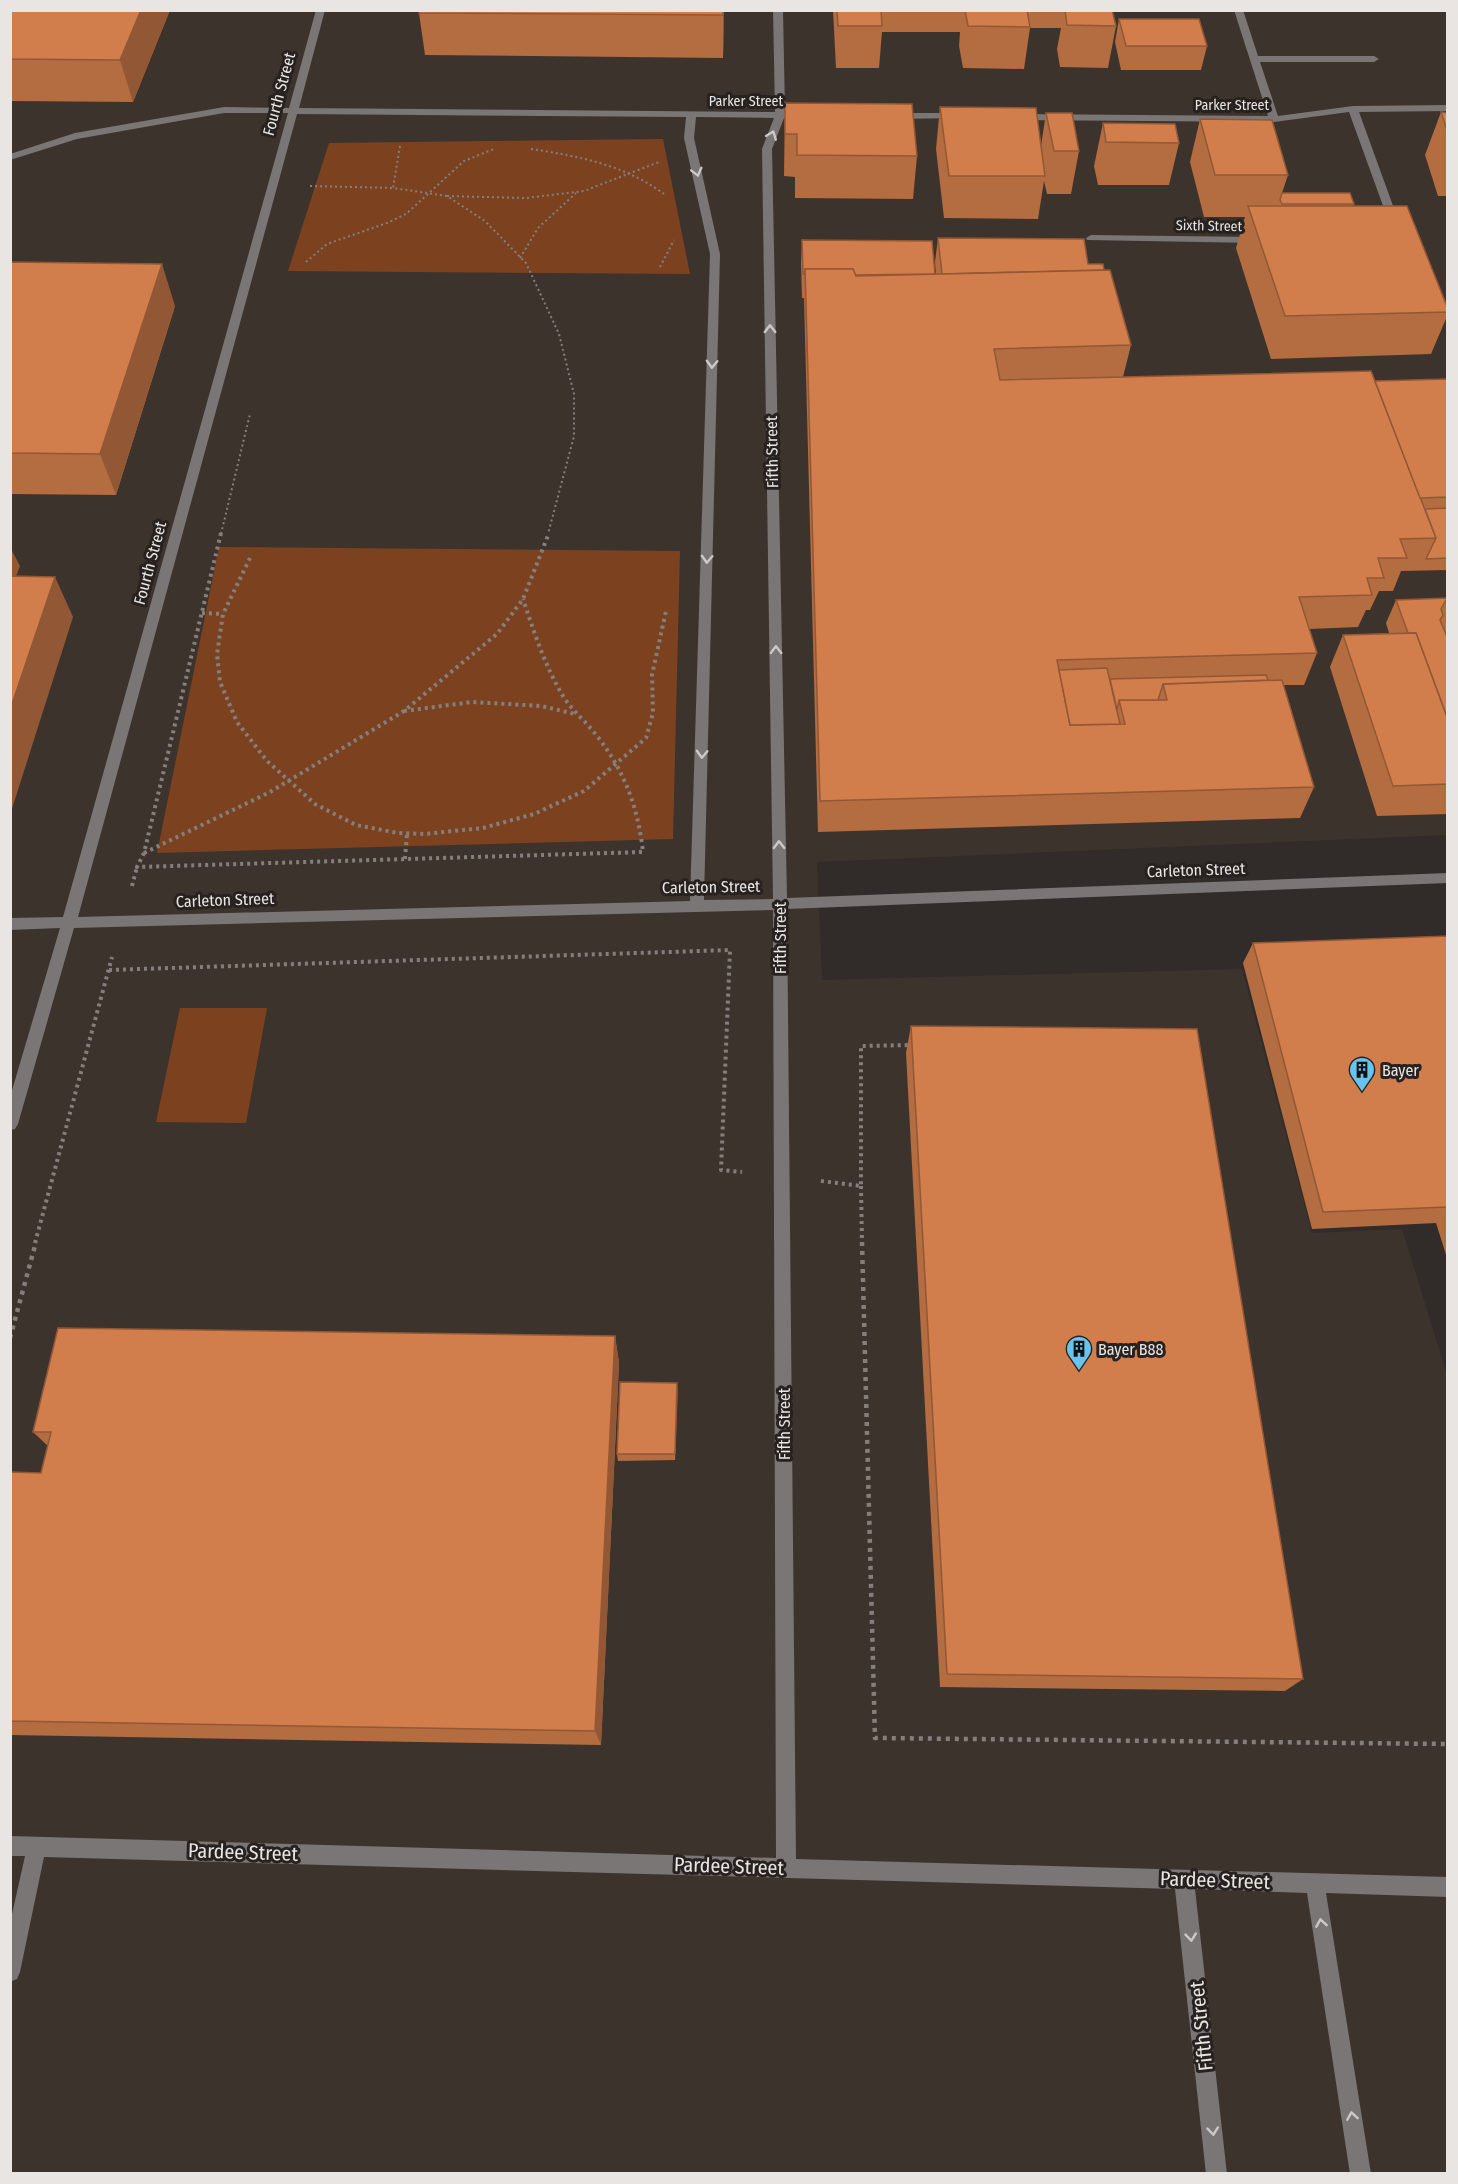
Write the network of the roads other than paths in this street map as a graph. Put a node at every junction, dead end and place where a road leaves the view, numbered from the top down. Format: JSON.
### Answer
{"nodes":[{"id":1,"x":321,"y":10,"type":"edge"},
{"id":2,"x":778,"y":10,"type":"edge"},
{"id":3,"x":1238,"y":10,"type":"edge"},
{"id":4,"x":1254,"y":59,"type":"junction"},
{"id":5,"x":1374,"y":59,"type":"dead end"},
{"id":6,"x":1448,"y":108,"type":"edge"},
{"id":7,"x":1353,"y":109,"type":"junction"},
{"id":8,"x":293,"y":111,"type":"junction"},
{"id":9,"x":691,"y":114,"type":"junction"},
{"id":10,"x":780,"y":115,"type":"junction"},
{"id":11,"x":803,"y":115,"type":"edge"},
{"id":12,"x":886,"y":116,"type":"edge"},
{"id":13,"x":968,"y":116,"type":"edge"},
{"id":14,"x":1003,"y":117,"type":"edge"},
{"id":15,"x":1274,"y":119,"type":"junction"},
{"id":16,"x":10,"y":157,"type":"edge"},
{"id":17,"x":1397,"y":230,"type":"edge"},
{"id":18,"x":1091,"y":238,"type":"dead end"},
{"id":19,"x":1270,"y":240,"type":"edge"},
{"id":20,"x":1448,"y":878,"type":"edge"},
{"id":21,"x":780,"y":904,"type":"junction"},
{"id":22,"x":697,"y":906,"type":"junction"},
{"id":23,"x":69,"y":922,"type":"junction"},
{"id":24,"x":10,"y":924,"type":"edge"},
{"id":25,"x":10,"y":1124,"type":"edge"},
{"id":26,"x":10,"y":1846,"type":"edge"},
{"id":27,"x":36,"y":1847,"type":"junction"},
{"id":28,"x":786,"y":1867,"type":"junction"},
{"id":29,"x":1184,"y":1879,"type":"junction"},
{"id":30,"x":1315,"y":1882,"type":"junction"},
{"id":31,"x":1448,"y":1887,"type":"edge"},
{"id":32,"x":10,"y":1972,"type":"edge"},
{"id":33,"x":1217,"y":2174,"type":"edge"},
{"id":34,"x":1361,"y":2174,"type":"edge"}],
"edges":[{"from":1,"to":8,"type":"street","name":"Fourth Street"},
{"from":2,"to":10,"type":"street","name":"Fifth Street"},
{"from":3,"to":4,"type":"street"},
{"from":4,"to":5,"type":"street"},
{"from":4,"to":15,"type":"street"},
{"from":6,"to":7,"type":"street","name":"Parker Street"},
{"from":7,"to":15,"type":"street","name":"Parker Street"},
{"from":7,"to":17,"type":"street"},
{"from":8,"to":9,"type":"street","name":"Parker Street"},
{"from":8,"to":16,"type":"street","name":"Parker Street"},
{"from":8,"to":23,"type":"street","name":"Fourth Street"},
{"from":9,"to":10,"type":"street","name":"Parker Street"},
{"from":9,"to":22,"type":"street","one_way":true},
{"from":10,"to":11,"type":"street","name":"Parker Street"},
{"from":21,"to":10,"type":"street","name":"Fifth Street","one_way":true},
{"from":12,"to":13,"type":"street"},
{"from":14,"to":15,"type":"street","name":"Parker Street"},
{"from":18,"to":19,"type":"street","name":"Sixth Street"},
{"from":20,"to":21,"type":"street","name":"Carleton Street"},
{"from":21,"to":22,"type":"street","name":"Carleton Street"},
{"from":21,"to":28,"type":"street","name":"Fifth Street"},
{"from":22,"to":23,"type":"street","name":"Carleton Street"},
{"from":23,"to":24,"type":"street","name":"Carleton Street"},
{"from":23,"to":25,"type":"street","name":"Fourth Street"},
{"from":26,"to":27,"type":"street","name":"Pardee Street"},
{"from":27,"to":28,"type":"street","name":"Pardee Street"},
{"from":27,"to":32,"type":"street"},
{"from":28,"to":29,"type":"street","name":"Pardee Street"},
{"from":29,"to":30,"type":"street","name":"Pardee Street"},
{"from":29,"to":33,"type":"street","name":"Fifth Street","one_way":true},
{"from":30,"to":31,"type":"street","name":"Pardee Street"},
{"from":34,"to":30,"type":"street","one_way":true}]}
